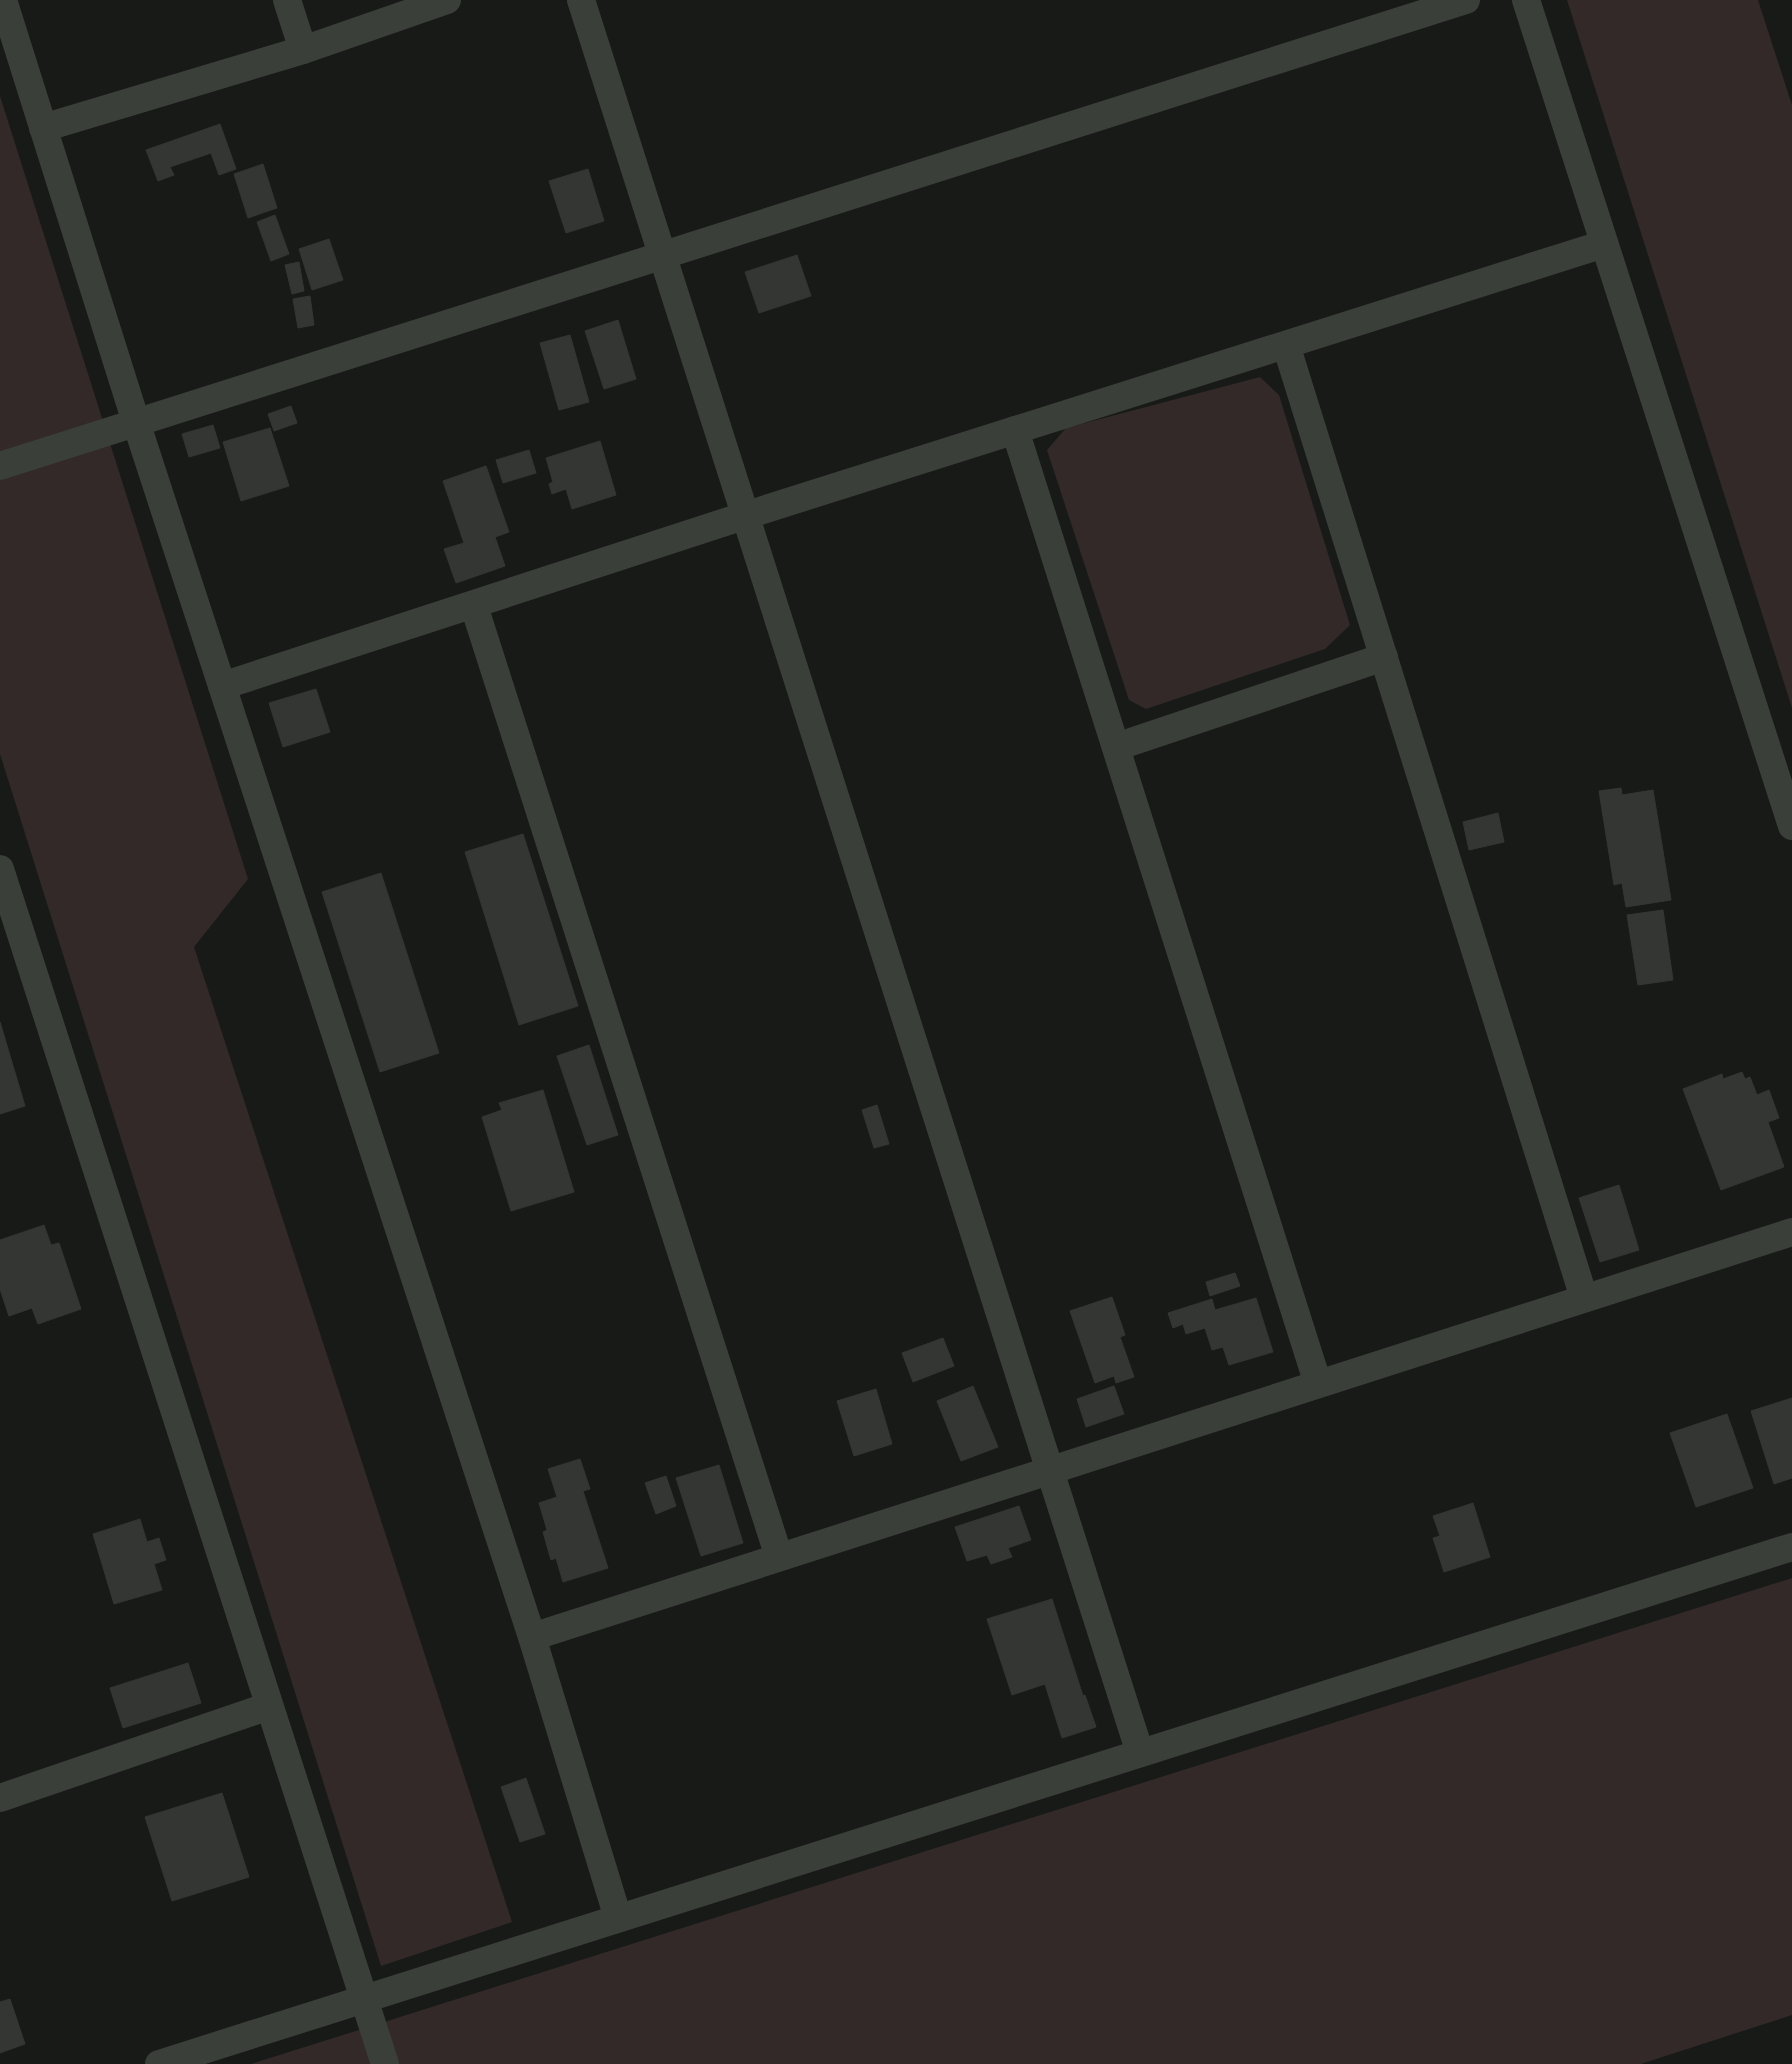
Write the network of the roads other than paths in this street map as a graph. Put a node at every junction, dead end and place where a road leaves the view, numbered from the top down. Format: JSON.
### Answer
{"nodes":[{"id":1,"x":3,"y":0,"type":"edge"},
{"id":2,"x":287,"y":0,"type":"edge"},
{"id":3,"x":447,"y":0,"type":"edge"},
{"id":4,"x":581,"y":0,"type":"edge"},
{"id":5,"x":1466,"y":0,"type":"edge"},
{"id":6,"x":1526,"y":0,"type":"edge"},
{"id":7,"x":303,"y":50,"type":"junction"},
{"id":8,"x":43,"y":128,"type":"junction"},
{"id":9,"x":1604,"y":244,"type":"junction"},
{"id":10,"x":664,"y":254,"type":"junction"},
{"id":11,"x":1286,"y":345,"type":"junction"},
{"id":12,"x":136,"y":422,"type":"junction"},
{"id":13,"x":1016,"y":430,"type":"junction"},
{"id":14,"x":0,"y":466,"type":"edge"},
{"id":15,"x":747,"y":515,"type":"junction"},
{"id":16,"x":474,"y":606,"type":"junction"},
{"id":17,"x":1384,"y":657,"type":"junction"},
{"id":18,"x":222,"y":686,"type":"junction"},
{"id":19,"x":1116,"y":747,"type":"junction"},
{"id":20,"x":1792,"y":826,"type":"edge"},
{"id":21,"x":0,"y":868,"type":"edge"},
{"id":22,"x":1792,"y":1232,"type":"edge"},
{"id":23,"x":1584,"y":1298,"type":"junction"},
{"id":24,"x":1318,"y":1384,"type":"junction"},
{"id":25,"x":1048,"y":1471,"type":"junction"},
{"id":26,"x":1792,"y":1547,"type":"edge"},
{"id":27,"x":779,"y":1557,"type":"junction"},
{"id":28,"x":532,"y":1637,"type":"junction"},
{"id":29,"x":269,"y":1706,"type":"junction"},
{"id":30,"x":1140,"y":1753,"type":"junction"},
{"id":31,"x":2,"y":1792,"type":"edge"},
{"id":32,"x":618,"y":1918,"type":"junction"},
{"id":33,"x":363,"y":1998,"type":"junction"},
{"id":34,"x":159,"y":2064,"type":"edge"},
{"id":35,"x":384,"y":2064,"type":"edge"}],
"edges":[{"from":1,"to":8,"type":"street"},
{"from":2,"to":7,"type":"street"},
{"from":3,"to":7,"type":"street"},
{"from":4,"to":10,"type":"street"},
{"from":5,"to":10,"type":"street"},
{"from":6,"to":9,"type":"street"},
{"from":7,"to":8,"type":"street"},
{"from":8,"to":12,"type":"street"},
{"from":9,"to":11,"type":"street"},
{"from":9,"to":20,"type":"street"},
{"from":10,"to":12,"type":"street"},
{"from":10,"to":15,"type":"street"},
{"from":11,"to":13,"type":"street"},
{"from":11,"to":17,"type":"street"},
{"from":12,"to":14,"type":"street"},
{"from":12,"to":18,"type":"street"},
{"from":13,"to":15,"type":"street"},
{"from":13,"to":19,"type":"street"},
{"from":15,"to":16,"type":"street"},
{"from":15,"to":25,"type":"street"},
{"from":16,"to":18,"type":"street"},
{"from":16,"to":27,"type":"street"},
{"from":17,"to":19,"type":"street"},
{"from":17,"to":23,"type":"street"},
{"from":18,"to":28,"type":"street"},
{"from":19,"to":24,"type":"street"},
{"from":21,"to":29,"type":"street"},
{"from":22,"to":23,"type":"street"},
{"from":23,"to":24,"type":"street"},
{"from":24,"to":25,"type":"street"},
{"from":25,"to":27,"type":"street"},
{"from":25,"to":30,"type":"street"},
{"from":26,"to":30,"type":"street"},
{"from":27,"to":28,"type":"street"},
{"from":28,"to":32,"type":"street"},
{"from":29,"to":31,"type":"street"},
{"from":29,"to":33,"type":"street"},
{"from":30,"to":32,"type":"street"},
{"from":32,"to":33,"type":"street"},
{"from":33,"to":34,"type":"street"},
{"from":33,"to":35,"type":"street"}]}
